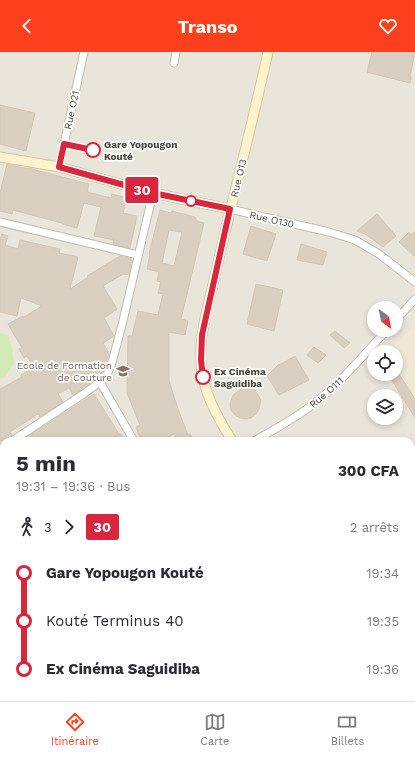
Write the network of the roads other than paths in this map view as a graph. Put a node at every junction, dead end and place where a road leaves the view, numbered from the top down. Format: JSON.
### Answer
{"nodes":[{"id":1,"x":84,"y":52,"type":"edge"},
{"id":2,"x":176,"y":52,"type":"edge"},
{"id":3,"x":268,"y":52,"type":"edge"},
{"id":4,"x":174,"y":63,"type":"dead end"},
{"id":5,"x":0,"y":157,"type":"edge"},
{"id":6,"x":59,"y":167,"type":"junction"},
{"id":7,"x":153,"y":193,"type":"junction"},
{"id":8,"x":230,"y":209,"type":"junction"},
{"id":9,"x":0,"y":222,"type":"edge"},
{"id":10,"x":138,"y":255,"type":"junction"},
{"id":11,"x":415,"y":282,"type":"edge"},
{"id":12,"x":415,"y":299,"type":"edge"},
{"id":13,"x":403,"y":312,"type":"edge"},
{"id":14,"x":381,"y":337,"type":"edge"},
{"id":15,"x":100,"y":382,"type":"junction"},
{"id":16,"x":18,"y":437,"type":"edge"},
{"id":17,"x":132,"y":437,"type":"edge"},
{"id":18,"x":230,"y":437,"type":"edge"},
{"id":19,"x":260,"y":437,"type":"edge"}],
"edges":[{"from":1,"to":6,"type":"street","name":"Rue O21"},
{"from":2,"to":4,"type":"street"},
{"from":3,"to":8,"type":"main road","name":"Rue O13"},
{"from":5,"to":6,"type":"main road","name":"Rue O130"},
{"from":6,"to":7,"type":"main road","name":"Rue O130"},
{"from":7,"to":8,"type":"main road","name":"Rue O130"},
{"from":7,"to":10,"type":"street"},
{"from":8,"to":11,"type":"street","name":"Rue O130"},
{"from":8,"to":18,"type":"main road","name":"Rue O13"},
{"from":9,"to":10,"type":"street"},
{"from":10,"to":15,"type":"street"},
{"from":12,"to":13,"type":"street"},
{"from":14,"to":19,"type":"street","name":"Rue O111"},
{"from":15,"to":16,"type":"street"},
{"from":15,"to":17,"type":"street"}]}
